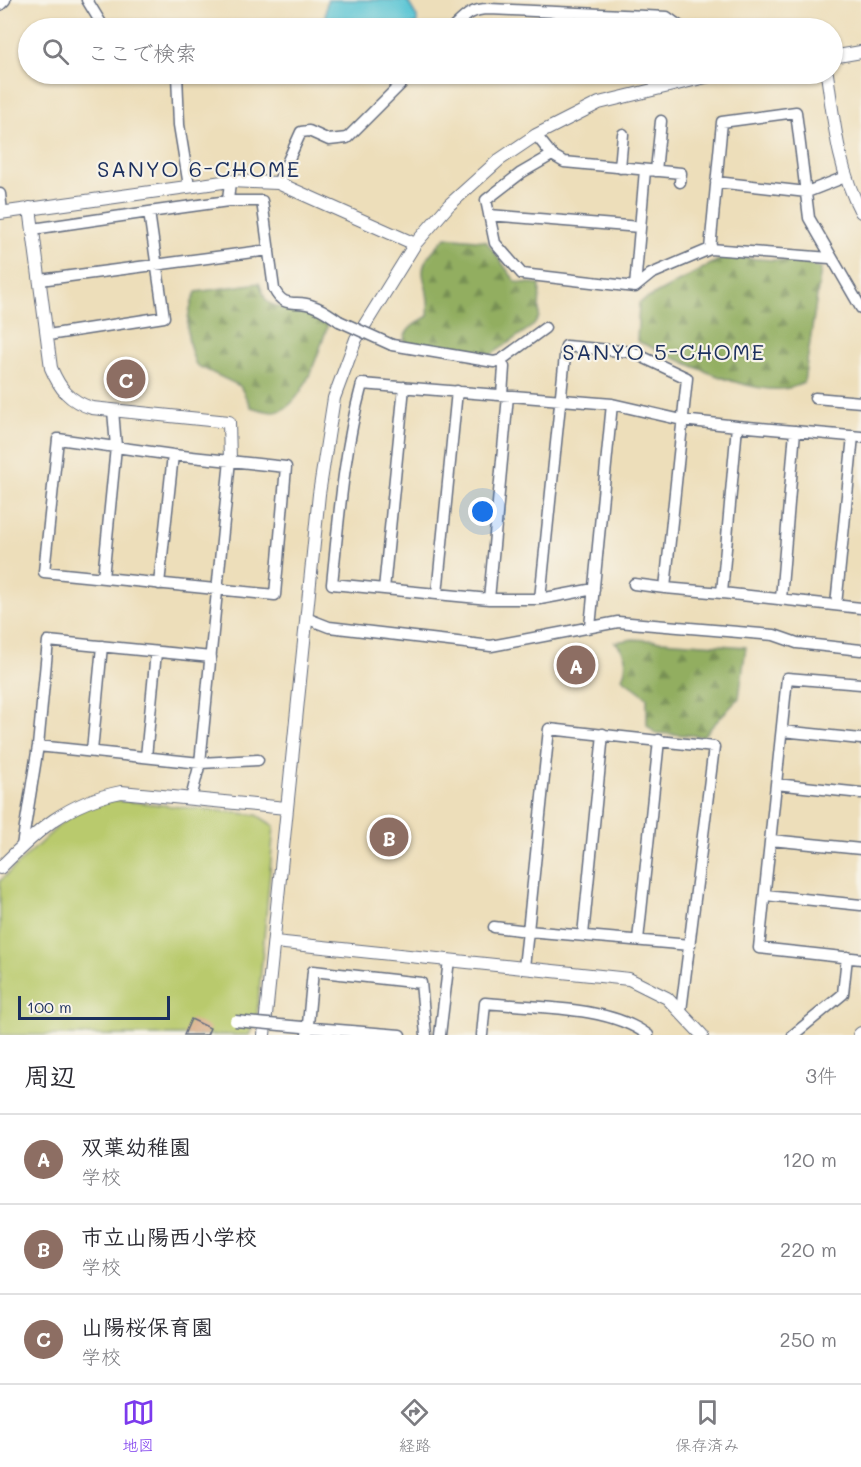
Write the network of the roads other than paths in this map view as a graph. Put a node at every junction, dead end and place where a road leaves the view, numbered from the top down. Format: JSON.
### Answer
{"nodes":[{"id":1,"x":4,"y":0,"type":"edge"},
{"id":2,"x":87,"y":0,"type":"edge"},
{"id":3,"x":0,"y":5,"type":"edge"},
{"id":4,"x":98,"y":18,"type":"edge"},
{"id":5,"x":462,"y":18,"type":"edge"},
{"id":6,"x":670,"y":18,"type":"edge"},
{"id":7,"x":861,"y":52,"type":"edge"},
{"id":8,"x":843,"y":55,"type":"edge"},
{"id":9,"x":177,"y":84,"type":"edge"},
{"id":10,"x":401,"y":84,"type":"edge"},
{"id":11,"x":667,"y":84,"type":"edge"},
{"id":12,"x":828,"y":84,"type":"edge"},
{"id":13,"x":661,"y":121,"type":"dead end"},
{"id":14,"x":623,"y":134,"type":"dead end"},
{"id":15,"x":536,"y":135,"type":"junction"},
{"id":16,"x":552,"y":155,"type":"junction"},
{"id":17,"x":620,"y":168,"type":"junction"},
{"id":18,"x":651,"y":171,"type":"junction"},
{"id":19,"x":845,"y":177,"type":"junction"},
{"id":20,"x":230,"y":181,"type":"junction"},
{"id":21,"x":681,"y":182,"type":"dead end"},
{"id":22,"x":716,"y":182,"type":"junction"},
{"id":23,"x":278,"y":183,"type":"junction"},
{"id":24,"x":189,"y":186,"type":"junction"},
{"id":25,"x":807,"y":192,"type":"junction"},
{"id":26,"x":0,"y":194,"type":"edge"},
{"id":27,"x":228,"y":201,"type":"junction"},
{"id":28,"x":30,"y":208,"type":"junction"},
{"id":29,"x":149,"y":212,"type":"junction"},
{"id":30,"x":861,"y":212,"type":"edge"},
{"id":31,"x":1,"y":213,"type":"edge"},
{"id":32,"x":489,"y":215,"type":"junction"},
{"id":33,"x":640,"y":226,"type":"junction"},
{"id":34,"x":33,"y":229,"type":"junction"},
{"id":35,"x":415,"y":244,"type":"junction"},
{"id":36,"x":710,"y":249,"type":"junction"},
{"id":37,"x":269,"y":250,"type":"junction"},
{"id":38,"x":830,"y":258,"type":"junction"},
{"id":39,"x":156,"y":265,"type":"junction"},
{"id":40,"x":40,"y":280,"type":"junction"},
{"id":41,"x":635,"y":287,"type":"junction"},
{"id":42,"x":861,"y":308,"type":"edge"},
{"id":43,"x":545,"y":328,"type":"dead end"},
{"id":44,"x":48,"y":335,"type":"junction"},
{"id":45,"x":501,"y":360,"type":"junction"},
{"id":46,"x":404,"y":387,"type":"junction"},
{"id":47,"x":457,"y":391,"type":"junction"},
{"id":48,"x":505,"y":396,"type":"junction"},
{"id":49,"x":815,"y":398,"type":"dead end"},
{"id":50,"x":560,"y":400,"type":"junction"},
{"id":51,"x":861,"y":402,"type":"edge"},
{"id":52,"x":612,"y":404,"type":"junction"},
{"id":53,"x":113,"y":410,"type":"junction"},
{"id":54,"x":682,"y":420,"type":"junction"},
{"id":55,"x":737,"y":426,"type":"junction"},
{"id":56,"x":795,"y":431,"type":"junction"},
{"id":57,"x":857,"y":437,"type":"edge"},
{"id":58,"x":116,"y":447,"type":"junction"},
{"id":59,"x":173,"y":455,"type":"junction"},
{"id":60,"x":230,"y":460,"type":"junction"},
{"id":61,"x":103,"y":578,"type":"junction"},
{"id":62,"x":159,"y":584,"type":"junction"},
{"id":63,"x":634,"y":584,"type":"dead end"},
{"id":64,"x":665,"y":588,"type":"junction"},
{"id":65,"x":384,"y":589,"type":"junction"},
{"id":66,"x":594,"y":589,"type":"junction"},
{"id":67,"x":216,"y":590,"type":"junction"},
{"id":68,"x":722,"y":592,"type":"junction"},
{"id":69,"x":437,"y":594,"type":"junction"},
{"id":70,"x":489,"y":599,"type":"junction"},
{"id":71,"x":540,"y":599,"type":"junction"},
{"id":72,"x":781,"y":599,"type":"junction"},
{"id":73,"x":836,"y":605,"type":"junction"},
{"id":74,"x":861,"y":608,"type":"edge"},
{"id":75,"x":306,"y":618,"type":"junction"},
{"id":76,"x":590,"y":627,"type":"junction"},
{"id":77,"x":102,"y":646,"type":"junction"},
{"id":78,"x":861,"y":650,"type":"edge"},
{"id":79,"x":156,"y":652,"type":"junction"},
{"id":80,"x":211,"y":657,"type":"junction"},
{"id":81,"x":861,"y":684,"type":"edge"},
{"id":82,"x":782,"y":731,"type":"junction"},
{"id":83,"x":603,"y":734,"type":"junction"},
{"id":84,"x":861,"y":739,"type":"edge"},
{"id":85,"x":659,"y":740,"type":"junction"},
{"id":86,"x":38,"y":746,"type":"junction"},
{"id":87,"x":92,"y":751,"type":"junction"},
{"id":88,"x":146,"y":757,"type":"junction"},
{"id":89,"x":258,"y":760,"type":"dead end"},
{"id":90,"x":200,"y":763,"type":"junction"},
{"id":91,"x":776,"y":784,"type":"junction"},
{"id":92,"x":861,"y":793,"type":"edge"},
{"id":93,"x":191,"y":798,"type":"junction"},
{"id":94,"x":286,"y":808,"type":"junction"},
{"id":95,"x":771,"y":840,"type":"junction"},
{"id":96,"x":22,"y":846,"type":"junction"},
{"id":97,"x":861,"y":849,"type":"edge"},
{"id":98,"x":0,"y":868,"type":"edge"},
{"id":99,"x":765,"y":895,"type":"junction"},
{"id":100,"x":861,"y":904,"type":"edge"},
{"id":101,"x":494,"y":927,"type":"dead end"},
{"id":102,"x":528,"y":931,"type":"junction"},
{"id":103,"x":583,"y":935,"type":"junction"},
{"id":104,"x":638,"y":940,"type":"junction"},
{"id":105,"x":275,"y":942,"type":"junction"},
{"id":106,"x":690,"y":945,"type":"junction"},
{"id":107,"x":847,"y":957,"type":"junction"},
{"id":108,"x":861,"y":959,"type":"edge"},
{"id":109,"x":449,"y":960,"type":"junction"},
{"id":110,"x":524,"y":967,"type":"junction"},
{"id":111,"x":681,"y":1011,"type":"junction"},
{"id":112,"x":236,"y":1022,"type":"dead end"},
{"id":113,"x":306,"y":1030,"type":"edge"},
{"id":114,"x":264,"y":1035,"type":"edge"},
{"id":115,"x":400,"y":1035,"type":"edge"},
{"id":116,"x":426,"y":1035,"type":"edge"},
{"id":117,"x":440,"y":1035,"type":"edge"},
{"id":118,"x":482,"y":1035,"type":"edge"},
{"id":119,"x":648,"y":1035,"type":"edge"},
{"id":120,"x":702,"y":1035,"type":"edge"},
{"id":121,"x":794,"y":1035,"type":"edge"}],
"edges":[{"from":1,"to":3,"type":"street"},
{"from":2,"to":4,"type":"street"},
{"from":5,"to":6,"type":"street"},
{"from":7,"to":8,"type":"street"},
{"from":9,"to":24,"type":"street"},
{"from":10,"to":23,"type":"street"},
{"from":11,"to":15,"type":"street"},
{"from":12,"to":19,"type":"street"},
{"from":13,"to":18,"type":"street"},
{"from":14,"to":17,"type":"street"},
{"from":15,"to":16,"type":"street"},
{"from":15,"to":35,"type":"street"},
{"from":16,"to":17,"type":"street"},
{"from":16,"to":32,"type":"street"},
{"from":17,"to":18,"type":"street"},
{"from":18,"to":21,"type":"street"},
{"from":18,"to":33,"type":"street"},
{"from":19,"to":25,"type":"street"},
{"from":19,"to":30,"type":"street"},
{"from":20,"to":23,"type":"street"},
{"from":20,"to":24,"type":"street"},
{"from":20,"to":27,"type":"street"},
{"from":22,"to":25,"type":"street"},
{"from":22,"to":25,"type":"street"},
{"from":22,"to":36,"type":"street"},
{"from":23,"to":35,"type":"street"},
{"from":24,"to":28,"type":"street"},
{"from":25,"to":38,"type":"street"},
{"from":26,"to":31,"type":"street"},
{"from":27,"to":29,"type":"street"},
{"from":27,"to":37,"type":"street"},
{"from":28,"to":31,"type":"street"},
{"from":28,"to":34,"type":"street"},
{"from":29,"to":34,"type":"street"},
{"from":29,"to":39,"type":"street"},
{"from":32,"to":33,"type":"street"},
{"from":32,"to":41,"type":"street"},
{"from":33,"to":41,"type":"street"},
{"from":34,"to":40,"type":"street"},
{"from":35,"to":75,"type":"street"},
{"from":36,"to":38,"type":"street"},
{"from":36,"to":41,"type":"street"},
{"from":37,"to":39,"type":"street"},
{"from":37,"to":45,"type":"street","bridge":true},
{"from":38,"to":42,"type":"street"},
{"from":39,"to":40,"type":"street"},
{"from":39,"to":44,"type":"street"},
{"from":40,"to":44,"type":"street"},
{"from":43,"to":45,"type":"street"},
{"from":44,"to":53,"type":"street"},
{"from":45,"to":48,"type":"street"},
{"from":46,"to":47,"type":"street"},
{"from":46,"to":65,"type":"street"},
{"from":46,"to":65,"type":"street"},
{"from":47,"to":48,"type":"street"},
{"from":47,"to":69,"type":"street"},
{"from":48,"to":50,"type":"street"},
{"from":48,"to":70,"type":"street"},
{"from":49,"to":51,"type":"street"},
{"from":50,"to":52,"type":"street"},
{"from":50,"to":54,"type":"street"},
{"from":50,"to":71,"type":"street"},
{"from":52,"to":54,"type":"street"},
{"from":52,"to":66,"type":"street"},
{"from":53,"to":58,"type":"street"},
{"from":53,"to":60,"type":"street"},
{"from":54,"to":55,"type":"street"},
{"from":54,"to":64,"type":"street"},
{"from":55,"to":56,"type":"street"},
{"from":55,"to":68,"type":"street"},
{"from":56,"to":57,"type":"street"},
{"from":56,"to":72,"type":"street"},
{"from":57,"to":73,"type":"street"},
{"from":58,"to":59,"type":"street"},
{"from":58,"to":61,"type":"street"},
{"from":58,"to":61,"type":"street"},
{"from":59,"to":60,"type":"street"},
{"from":59,"to":62,"type":"street"},
{"from":60,"to":67,"type":"street"},
{"from":60,"to":67,"type":"street"},
{"from":61,"to":62,"type":"street"},
{"from":62,"to":67,"type":"street"},
{"from":63,"to":64,"type":"street"},
{"from":64,"to":68,"type":"street"},
{"from":65,"to":69,"type":"street"},
{"from":66,"to":71,"type":"street"},
{"from":66,"to":76,"type":"street"},
{"from":67,"to":80,"type":"street"},
{"from":68,"to":72,"type":"street"},
{"from":69,"to":70,"type":"street"},
{"from":70,"to":71,"type":"street"},
{"from":72,"to":73,"type":"street"},
{"from":73,"to":74,"type":"street"},
{"from":75,"to":76,"type":"street"},
{"from":75,"to":94,"type":"street"},
{"from":76,"to":78,"type":"street"},
{"from":77,"to":79,"type":"street"},
{"from":77,"to":86,"type":"street"},
{"from":77,"to":87,"type":"street"},
{"from":79,"to":80,"type":"street"},
{"from":79,"to":88,"type":"street"},
{"from":80,"to":90,"type":"street"},
{"from":81,"to":82,"type":"street"},
{"from":82,"to":84,"type":"street"},
{"from":82,"to":91,"type":"street"},
{"from":83,"to":85,"type":"street"},
{"from":83,"to":102,"type":"street"},
{"from":83,"to":103,"type":"street"},
{"from":85,"to":104,"type":"street"},
{"from":85,"to":106,"type":"street"},
{"from":86,"to":87,"type":"street"},
{"from":86,"to":96,"type":"street"},
{"from":87,"to":88,"type":"street"},
{"from":88,"to":90,"type":"street"},
{"from":89,"to":90,"type":"street"},
{"from":90,"to":93,"type":"street"},
{"from":91,"to":92,"type":"street"},
{"from":91,"to":95,"type":"street"},
{"from":93,"to":94,"type":"street"},
{"from":93,"to":96,"type":"street"},
{"from":94,"to":105,"type":"street"},
{"from":95,"to":97,"type":"street"},
{"from":95,"to":99,"type":"street"},
{"from":96,"to":98,"type":"street"},
{"from":99,"to":100,"type":"street"},
{"from":99,"to":107,"type":"street"},
{"from":101,"to":102,"type":"street"},
{"from":102,"to":103,"type":"street"},
{"from":102,"to":110,"type":"street"},
{"from":103,"to":104,"type":"street"},
{"from":104,"to":106,"type":"street"},
{"from":105,"to":109,"type":"street"},
{"from":105,"to":114,"type":"street"},
{"from":106,"to":111,"type":"street"},
{"from":107,"to":108,"type":"street"},
{"from":107,"to":121,"type":"street"},
{"from":109,"to":110,"type":"street"},
{"from":109,"to":117,"type":"street"},
{"from":110,"to":111,"type":"street"},
{"from":111,"to":120,"type":"street"},
{"from":112,"to":113,"type":"street","bridge":true},
{"from":113,"to":115,"type":"street"},
{"from":113,"to":116,"type":"street"},
{"from":118,"to":119,"type":"street"}]}
